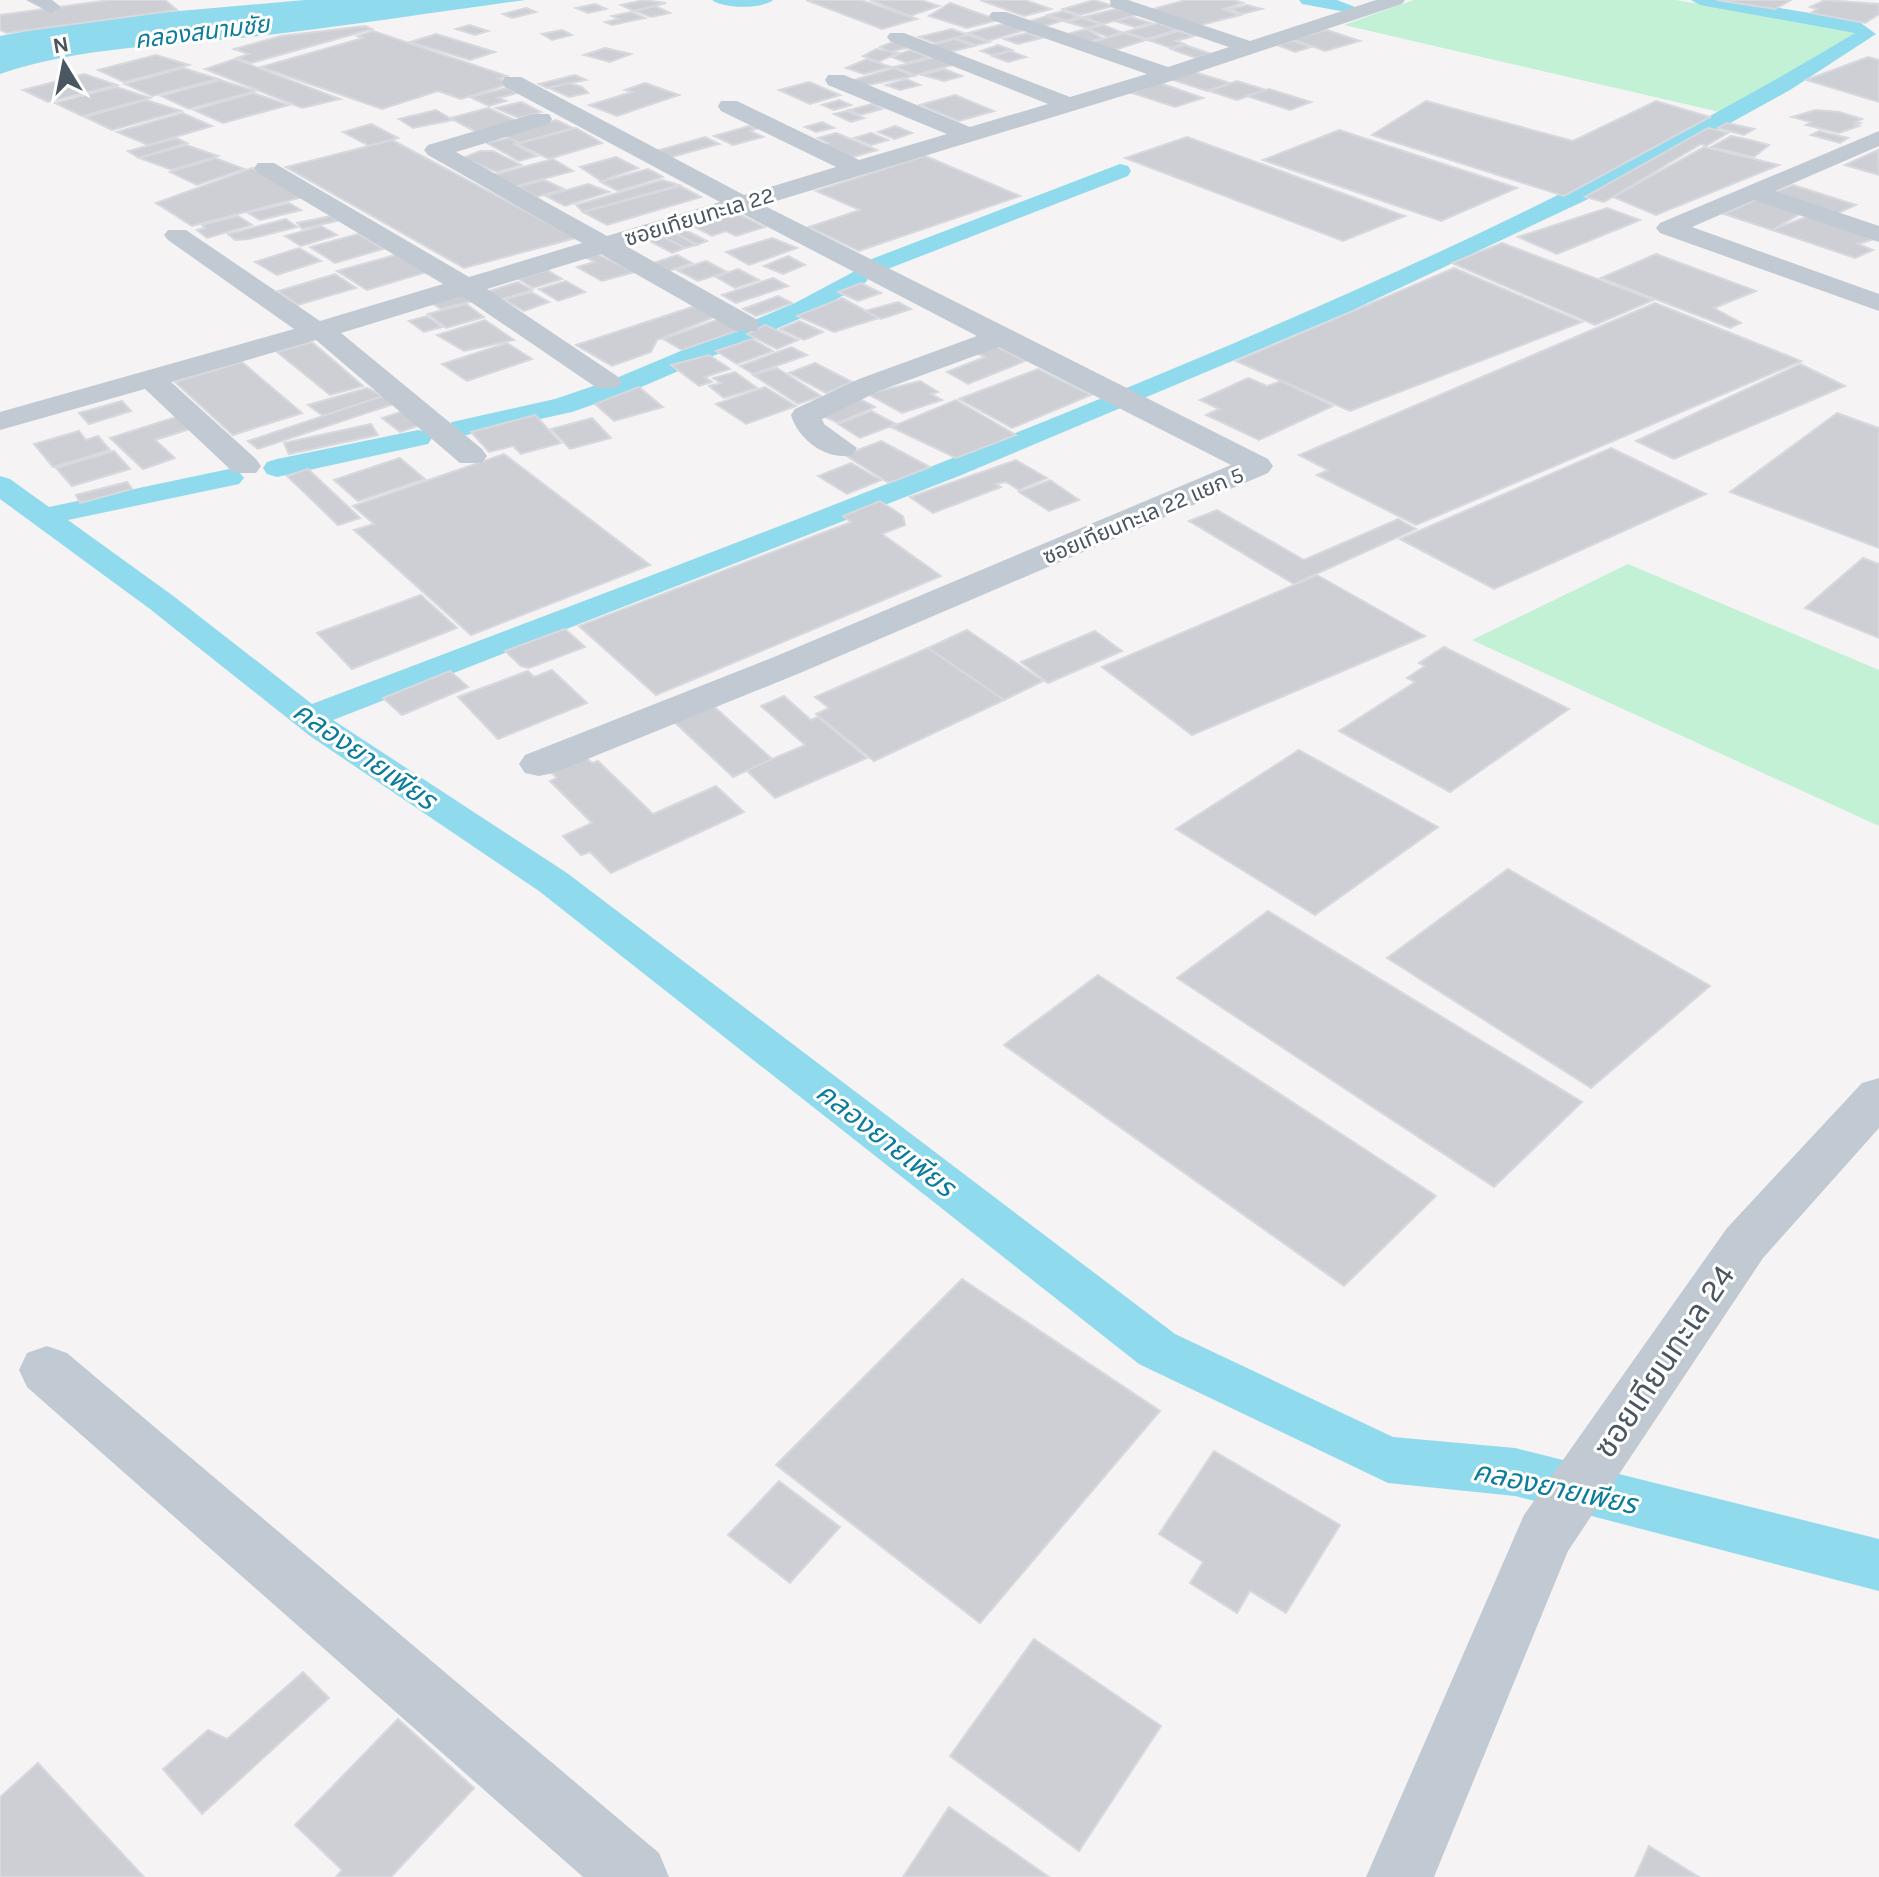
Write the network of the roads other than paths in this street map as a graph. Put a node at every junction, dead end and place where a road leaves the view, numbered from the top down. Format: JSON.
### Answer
{"nodes":[{"id":1,"x":1395,"y":0,"type":"edge"},
{"id":2,"x":1118,"y":3,"type":"dead end"},
{"id":3,"x":999,"y":16,"type":"dead end"},
{"id":4,"x":897,"y":37,"type":"dead end"},
{"id":5,"x":1245,"y":46,"type":"junction"},
{"id":6,"x":1166,"y":74,"type":"junction"},
{"id":7,"x":836,"y":80,"type":"dead end"},
{"id":8,"x":513,"y":82,"type":"dead end"},
{"id":9,"x":1068,"y":104,"type":"junction"},
{"id":10,"x":729,"y":106,"type":"dead end"},
{"id":11,"x":541,"y":119,"type":"dead end"},
{"id":12,"x":967,"y":134,"type":"junction"},
{"id":13,"x":1879,"y":138,"type":"edge"},
{"id":14,"x":266,"y":168,"type":"dead end"},
{"id":15,"x":857,"y":168,"type":"junction"},
{"id":16,"x":1750,"y":191,"type":"junction"},
{"id":17,"x":742,"y":203,"type":"junction"},
{"id":18,"x":1879,"y":234,"type":"edge"},
{"id":19,"x":177,"y":235,"type":"dead end"},
{"id":20,"x":603,"y":244,"type":"junction"},
{"id":21,"x":465,"y":286,"type":"junction"},
{"id":22,"x":1879,"y":303,"type":"edge"},
{"id":23,"x":746,"y":325,"type":"dead end"},
{"id":24,"x":318,"y":330,"type":"junction"},
{"id":25,"x":1000,"y":337,"type":"junction"},
{"id":26,"x":149,"y":377,"type":"junction"},
{"id":27,"x":607,"y":382,"type":"dead end"},
{"id":28,"x":0,"y":421,"type":"edge"},
{"id":29,"x":841,"y":448,"type":"dead end"},
{"id":30,"x":471,"y":456,"type":"dead end"},
{"id":31,"x":245,"y":466,"type":"dead end"},
{"id":32,"x":539,"y":764,"type":"dead end"},
{"id":33,"x":1879,"y":1096,"type":"edge"},
{"id":34,"x":47,"y":1370,"type":"dead end"},
{"id":35,"x":635,"y":1877,"type":"edge"},
{"id":36,"x":1400,"y":1877,"type":"edge"}],
"edges":[{"from":1,"to":5,"type":"street","name":"ซอยเทียนทะเล 22"},
{"from":2,"to":5,"type":"street"},
{"from":3,"to":6,"type":"street"},
{"from":4,"to":9,"type":"street"},
{"from":5,"to":6,"type":"street","name":"ซอยเทียนทะเล 22"},
{"from":6,"to":9,"type":"street","name":"ซอยเทียนทะเล 22"},
{"from":7,"to":12,"type":"street"},
{"from":8,"to":17,"type":"street","name":"ซอยเทียนทะเล 22 แยก 5"},
{"from":9,"to":12,"type":"street","name":"ซอยเทียนทะเล 22"},
{"from":10,"to":15,"type":"street"},
{"from":11,"to":20,"type":"street"},
{"from":12,"to":15,"type":"street","name":"ซอยเทียนทะเล 22"},
{"from":13,"to":16,"type":"street"},
{"from":14,"to":21,"type":"street"},
{"from":15,"to":17,"type":"street","name":"ซอยเทียนทะเล 22"},
{"from":16,"to":18,"type":"street"},
{"from":16,"to":22,"type":"street"},
{"from":17,"to":20,"type":"street","name":"ซอยเทียนทะเล 22"},
{"from":17,"to":25,"type":"street","name":"ซอยเทียนทะเล 22 แยก 5"},
{"from":19,"to":24,"type":"street"},
{"from":20,"to":21,"type":"street","name":"ซอยเทียนทะเล 22"},
{"from":20,"to":23,"type":"street"},
{"from":21,"to":24,"type":"street","name":"ซอยเทียนทะเล 22"},
{"from":21,"to":27,"type":"street"},
{"from":24,"to":26,"type":"street","name":"ซอยเทียนทะเล 22"},
{"from":24,"to":30,"type":"street"},
{"from":25,"to":29,"type":"street"},
{"from":25,"to":32,"type":"street","name":"ซอยเทียนทะเล 22 แยก 5"},
{"from":26,"to":28,"type":"street","name":"ซอยเทียนทะเล 22"},
{"from":26,"to":31,"type":"street"},
{"from":33,"to":36,"type":"street","name":"ซอยเทียนทะเล 24"},
{"from":34,"to":35,"type":"street"}]}
